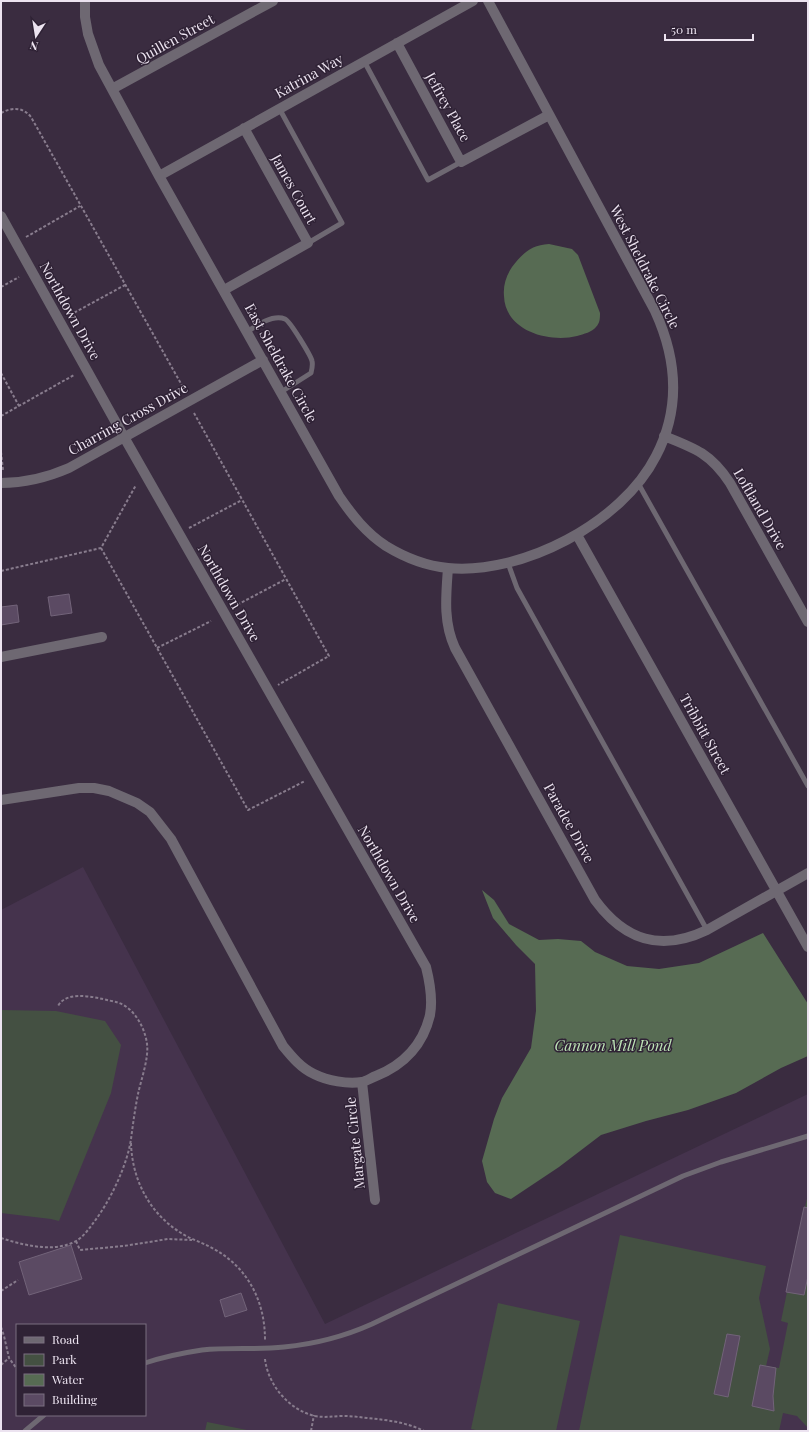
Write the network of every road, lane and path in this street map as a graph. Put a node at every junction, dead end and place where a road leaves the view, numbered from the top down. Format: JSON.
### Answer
{"nodes":[{"id":1,"x":85,"y":1,"type":"edge"},
{"id":2,"x":273,"y":1,"type":"edge"},
{"id":3,"x":473,"y":1,"type":"edge"},
{"id":4,"x":488,"y":1,"type":"edge"},
{"id":5,"x":396,"y":43,"type":"junction"},
{"id":6,"x":364,"y":61,"type":"junction"},
{"id":7,"x":112,"y":89,"type":"junction"},
{"id":8,"x":279,"y":108,"type":"junction"},
{"id":9,"x":1,"y":113,"type":"edge"},
{"id":10,"x":549,"y":115,"type":"junction"},
{"id":11,"x":244,"y":128,"type":"junction"},
{"id":12,"x":461,"y":162,"type":"junction"},
{"id":13,"x":159,"y":176,"type":"junction"},
{"id":14,"x":80,"y":206,"type":"junction"},
{"id":15,"x":1,"y":216,"type":"edge"},
{"id":16,"x":26,"y":237,"type":"dead end"},
{"id":17,"x":308,"y":243,"type":"junction"},
{"id":18,"x":19,"y":277,"type":"dead end"},
{"id":19,"x":125,"y":285,"type":"junction"},
{"id":20,"x":1,"y":287,"type":"edge"},
{"id":21,"x":224,"y":290,"type":"junction"},
{"id":22,"x":70,"y":315,"type":"dead end"},
{"id":23,"x":247,"y":332,"type":"junction"},
{"id":24,"x":263,"y":360,"type":"junction"},
{"id":25,"x":1,"y":373,"type":"edge"},
{"id":26,"x":74,"y":375,"type":"dead end"},
{"id":27,"x":184,"y":389,"type":"dead end"},
{"id":28,"x":281,"y":392,"type":"junction"},
{"id":29,"x":19,"y":406,"type":"junction"},
{"id":30,"x":194,"y":413,"type":"dead end"},
{"id":31,"x":1,"y":416,"type":"edge"},
{"id":32,"x":664,"y":436,"type":"junction"},
{"id":33,"x":124,"y":437,"type":"junction"},
{"id":34,"x":1,"y":452,"type":"edge"},
{"id":35,"x":3,"y":470,"type":"dead end"},
{"id":36,"x":1,"y":483,"type":"edge"},
{"id":37,"x":638,"y":483,"type":"junction"},
{"id":38,"x":136,"y":485,"type":"dead end"},
{"id":39,"x":242,"y":500,"type":"junction"},
{"id":40,"x":189,"y":528,"type":"dead end"},
{"id":41,"x":577,"y":535,"type":"junction"},
{"id":42,"x":101,"y":548,"type":"junction"},
{"id":43,"x":508,"y":563,"type":"junction"},
{"id":44,"x":448,"y":568,"type":"junction"},
{"id":45,"x":1,"y":571,"type":"edge"},
{"id":46,"x":286,"y":579,"type":"junction"},
{"id":47,"x":233,"y":607,"type":"dead end"},
{"id":48,"x":211,"y":621,"type":"dead end"},
{"id":49,"x":808,"y":622,"type":"edge"},
{"id":50,"x":102,"y":637,"type":"dead end"},
{"id":51,"x":157,"y":648,"type":"junction"},
{"id":52,"x":1,"y":656,"type":"edge"},
{"id":53,"x":278,"y":686,"type":"dead end"},
{"id":54,"x":305,"y":781,"type":"dead end"},
{"id":55,"x":808,"y":786,"type":"edge"},
{"id":56,"x":1,"y":800,"type":"edge"},
{"id":57,"x":808,"y":873,"type":"edge"},
{"id":58,"x":777,"y":890,"type":"junction"},
{"id":59,"x":707,"y":930,"type":"junction"},
{"id":60,"x":808,"y":947,"type":"edge"},
{"id":61,"x":58,"y":1006,"type":"dead end"},
{"id":62,"x":362,"y":1082,"type":"junction"},
{"id":63,"x":808,"y":1136,"type":"edge"},
{"id":64,"x":131,"y":1140,"type":"junction"},
{"id":65,"x":375,"y":1200,"type":"dead end"},
{"id":66,"x":1,"y":1238,"type":"edge"},
{"id":67,"x":195,"y":1240,"type":"junction"},
{"id":68,"x":76,"y":1241,"type":"junction"},
{"id":69,"x":18,"y":1280,"type":"dead end"},
{"id":70,"x":1,"y":1292,"type":"edge"},
{"id":71,"x":1,"y":1327,"type":"edge"},
{"id":72,"x":265,"y":1340,"type":"dead end"},
{"id":73,"x":9,"y":1358,"type":"junction"},
{"id":74,"x":265,"y":1359,"type":"dead end"},
{"id":75,"x":146,"y":1363,"type":"edge"},
{"id":76,"x":1,"y":1365,"type":"edge"},
{"id":77,"x":16,"y":1368,"type":"edge"},
{"id":78,"x":314,"y":1415,"type":"junction"},
{"id":79,"x":43,"y":1416,"type":"edge"},
{"id":80,"x":25,"y":1431,"type":"edge"},
{"id":81,"x":311,"y":1431,"type":"edge"},
{"id":82,"x":424,"y":1431,"type":"edge"}],
"edges":[{"from":1,"to":7,"type":"street","name":"East Sheldrake Circle"},
{"from":2,"to":7,"type":"street","name":"Quillen Street"},
{"from":3,"to":5,"type":"street","name":"Katrina Way"},
{"from":4,"to":10,"type":"street","name":"West Sheldrake Circle"},
{"from":5,"to":6,"type":"street","name":"Katrina Way"},
{"from":5,"to":12,"type":"street","name":"Jeffrey Place"},
{"from":6,"to":8,"type":"street","name":"Katrina Way"},
{"from":6,"to":12,"type":"lane"},
{"from":7,"to":13,"type":"street","name":"East Sheldrake Circle"},
{"from":8,"to":11,"type":"street","name":"Katrina Way"},
{"from":8,"to":17,"type":"lane"},
{"from":9,"to":14,"type":"path"},
{"from":10,"to":12,"type":"street","name":"Jeffrey Place"},
{"from":10,"to":32,"type":"street","name":"West Sheldrake Circle"},
{"from":11,"to":13,"type":"street","name":"Katrina Way"},
{"from":11,"to":17,"type":"street","name":"James Court"},
{"from":13,"to":21,"type":"street","name":"East Sheldrake Circle"},
{"from":14,"to":16,"type":"path"},
{"from":14,"to":19,"type":"path"},
{"from":15,"to":33,"type":"street","name":"Northdown Drive"},
{"from":17,"to":21,"type":"street","name":"James Court"},
{"from":18,"to":20,"type":"path"},
{"from":19,"to":22,"type":"path"},
{"from":19,"to":27,"type":"path"},
{"from":21,"to":23,"type":"street","name":"East Sheldrake Circle"},
{"from":23,"to":24,"type":"street","name":"East Sheldrake Circle"},
{"from":23,"to":28,"type":"lane"},
{"from":24,"to":28,"type":"street","name":"East Sheldrake Circle"},
{"from":24,"to":33,"type":"street","name":"Charring Cross Drive"},
{"from":25,"to":29,"type":"path"},
{"from":26,"to":29,"type":"path"},
{"from":28,"to":44,"type":"street","name":"East Sheldrake Circle"},
{"from":29,"to":31,"type":"path"},
{"from":30,"to":39,"type":"path"},
{"from":32,"to":37,"type":"street","name":"West Sheldrake Circle"},
{"from":32,"to":49,"type":"street","name":"Loftland Drive"},
{"from":33,"to":36,"type":"street","name":"Charring Cross Drive"},
{"from":33,"to":62,"type":"street","name":"Northdown Drive"},
{"from":34,"to":35,"type":"path"},
{"from":37,"to":41,"type":"street","name":"West Sheldrake Circle"},
{"from":37,"to":55,"type":"lane"},
{"from":38,"to":42,"type":"path"},
{"from":39,"to":40,"type":"path"},
{"from":39,"to":46,"type":"path"},
{"from":41,"to":43,"type":"street","name":"East Sheldrake Circle"},
{"from":41,"to":58,"type":"street","name":"Tribbitt Street"},
{"from":42,"to":45,"type":"path"},
{"from":42,"to":51,"type":"path"},
{"from":43,"to":44,"type":"street","name":"East Sheldrake Circle"},
{"from":43,"to":59,"type":"lane"},
{"from":44,"to":59,"type":"street","name":"Paradee Drive"},
{"from":46,"to":47,"type":"path"},
{"from":46,"to":53,"type":"path"},
{"from":48,"to":51,"type":"path"},
{"from":50,"to":52,"type":"street"},
{"from":51,"to":54,"type":"path"},
{"from":56,"to":62,"type":"street","name":"Northdown Drive"},
{"from":57,"to":58,"type":"street"},
{"from":58,"to":59,"type":"street","name":"Paradee Drive"},
{"from":58,"to":60,"type":"street","name":"Tribbitt Street"},
{"from":61,"to":64,"type":"path"},
{"from":62,"to":65,"type":"street","name":"Margate Circle"},
{"from":63,"to":75,"type":"lane"},
{"from":64,"to":67,"type":"path"},
{"from":64,"to":68,"type":"path"},
{"from":66,"to":68,"type":"path"},
{"from":67,"to":68,"type":"path"},
{"from":67,"to":72,"type":"path"},
{"from":69,"to":70,"type":"path"},
{"from":71,"to":73,"type":"path"},
{"from":73,"to":76,"type":"path"},
{"from":73,"to":77,"type":"path"},
{"from":74,"to":78,"type":"path"},
{"from":78,"to":81,"type":"path"},
{"from":78,"to":82,"type":"path"},
{"from":79,"to":80,"type":"lane"}]}
